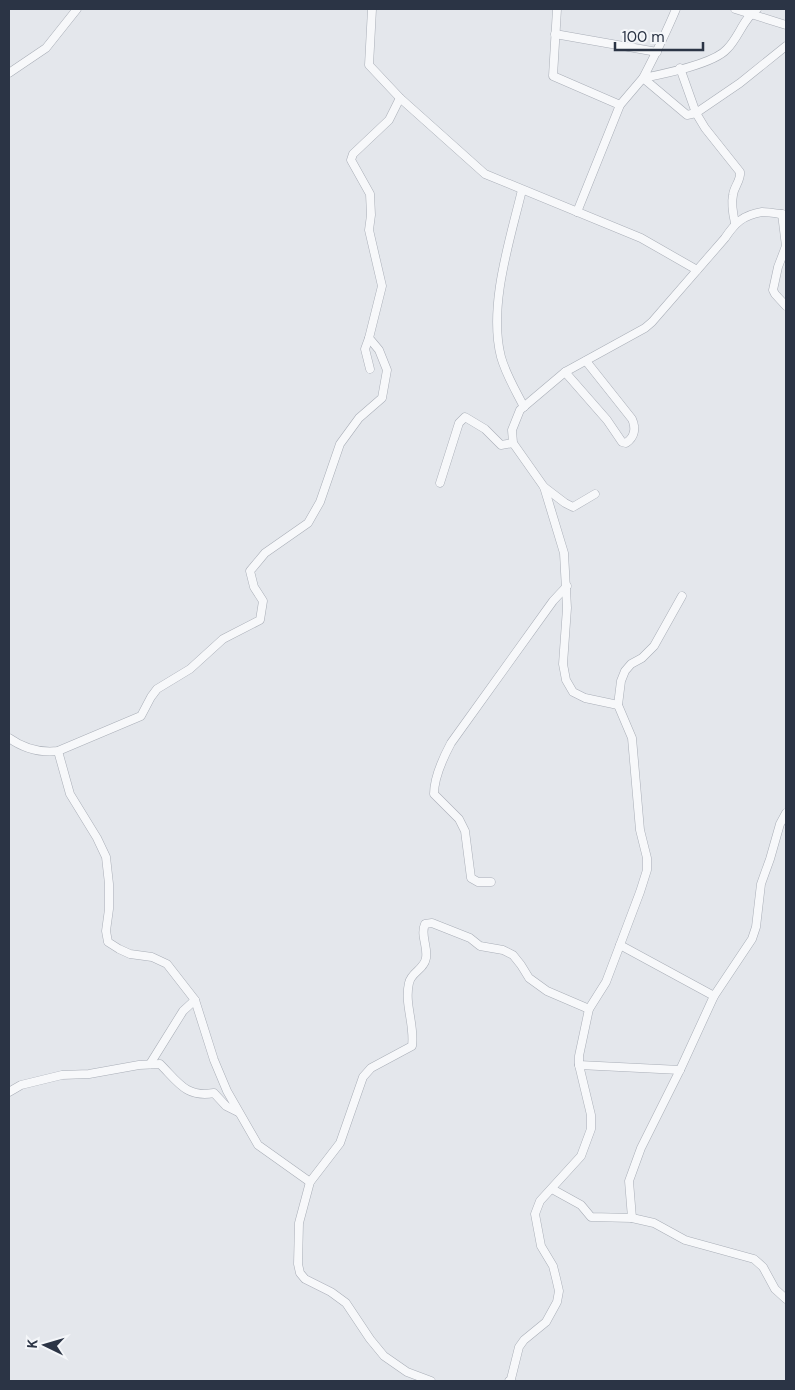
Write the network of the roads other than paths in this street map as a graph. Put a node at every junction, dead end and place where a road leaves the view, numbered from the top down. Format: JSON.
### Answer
{"nodes":[{"id":1,"x":77,"y":9,"type":"edge"},
{"id":2,"x":372,"y":9,"type":"edge"},
{"id":3,"x":557,"y":9,"type":"edge"},
{"id":4,"x":676,"y":9,"type":"edge"},
{"id":5,"x":735,"y":9,"type":"edge"},
{"id":6,"x":757,"y":9,"type":"edge"},
{"id":7,"x":750,"y":14,"type":"junction"},
{"id":8,"x":786,"y":25,"type":"edge"},
{"id":9,"x":556,"y":34,"type":"junction"},
{"id":10,"x":786,"y":46,"type":"edge"},
{"id":11,"x":657,"y":52,"type":"junction"},
{"id":12,"x":680,"y":68,"type":"junction"},
{"id":13,"x":9,"y":72,"type":"edge"},
{"id":14,"x":643,"y":78,"type":"junction"},
{"id":15,"x":400,"y":98,"type":"junction"},
{"id":16,"x":620,"y":105,"type":"junction"},
{"id":17,"x":696,"y":113,"type":"junction"},
{"id":18,"x":522,"y":190,"type":"junction"},
{"id":19,"x":576,"y":212,"type":"junction"},
{"id":20,"x":784,"y":214,"type":"edge"},
{"id":21,"x":734,"y":223,"type":"junction"},
{"id":22,"x":697,"y":270,"type":"junction"},
{"id":23,"x":786,"y":306,"type":"edge"},
{"id":24,"x":369,"y":338,"type":"junction"},
{"id":25,"x":586,"y":361,"type":"junction"},
{"id":26,"x":370,"y":369,"type":"dead end"},
{"id":27,"x":565,"y":372,"type":"junction"},
{"id":28,"x":524,"y":407,"type":"junction"},
{"id":29,"x":513,"y":443,"type":"junction"},
{"id":30,"x":440,"y":483,"type":"dead end"},
{"id":31,"x":544,"y":487,"type":"junction"},
{"id":32,"x":594,"y":494,"type":"dead end"},
{"id":33,"x":567,"y":586,"type":"junction"},
{"id":34,"x":682,"y":596,"type":"dead end"},
{"id":35,"x":618,"y":705,"type":"junction"},
{"id":36,"x":9,"y":738,"type":"edge"},
{"id":37,"x":58,"y":751,"type":"junction"},
{"id":38,"x":786,"y":812,"type":"edge"},
{"id":39,"x":491,"y":882,"type":"dead end"},
{"id":40,"x":620,"y":945,"type":"junction"},
{"id":41,"x":714,"y":996,"type":"junction"},
{"id":42,"x":195,"y":1000,"type":"junction"},
{"id":43,"x":589,"y":1009,"type":"junction"},
{"id":44,"x":150,"y":1064,"type":"junction"},
{"id":45,"x":579,"y":1065,"type":"junction"},
{"id":46,"x":680,"y":1070,"type":"junction"},
{"id":47,"x":9,"y":1092,"type":"edge"},
{"id":48,"x":238,"y":1112,"type":"junction"},
{"id":49,"x":310,"y":1182,"type":"junction"},
{"id":50,"x":552,"y":1189,"type":"junction"},
{"id":51,"x":632,"y":1218,"type":"junction"},
{"id":52,"x":786,"y":1298,"type":"edge"},
{"id":53,"x":431,"y":1381,"type":"edge"},
{"id":54,"x":509,"y":1381,"type":"edge"}],
"edges":[{"from":1,"to":13,"type":"street"},
{"from":2,"to":15,"type":"street"},
{"from":3,"to":9,"type":"street"},
{"from":4,"to":11,"type":"street"},
{"from":5,"to":7,"type":"street"},
{"from":6,"to":7,"type":"street"},
{"from":7,"to":8,"type":"street"},
{"from":7,"to":12,"type":"street"},
{"from":9,"to":11,"type":"street"},
{"from":9,"to":16,"type":"street"},
{"from":10,"to":17,"type":"street"},
{"from":11,"to":14,"type":"street"},
{"from":12,"to":14,"type":"street"},
{"from":12,"to":17,"type":"street"},
{"from":14,"to":16,"type":"street"},
{"from":14,"to":17,"type":"street"},
{"from":15,"to":18,"type":"street"},
{"from":15,"to":24,"type":"street"},
{"from":16,"to":19,"type":"street"},
{"from":17,"to":21,"type":"street"},
{"from":18,"to":19,"type":"street"},
{"from":18,"to":28,"type":"street"},
{"from":19,"to":22,"type":"street"},
{"from":20,"to":21,"type":"street"},
{"from":20,"to":23,"type":"street"},
{"from":21,"to":22,"type":"street"},
{"from":22,"to":25,"type":"street"},
{"from":24,"to":26,"type":"street"},
{"from":24,"to":37,"type":"street"},
{"from":25,"to":27,"type":"street"},
{"from":25,"to":27,"type":"street"},
{"from":27,"to":28,"type":"street"},
{"from":28,"to":29,"type":"street"},
{"from":29,"to":30,"type":"street"},
{"from":29,"to":31,"type":"street"},
{"from":31,"to":32,"type":"street"},
{"from":31,"to":33,"type":"street"},
{"from":33,"to":35,"type":"street"},
{"from":33,"to":39,"type":"street"},
{"from":34,"to":35,"type":"street"},
{"from":35,"to":40,"type":"street"},
{"from":36,"to":37,"type":"street"},
{"from":37,"to":42,"type":"street"},
{"from":38,"to":41,"type":"street"},
{"from":40,"to":41,"type":"street"},
{"from":40,"to":43,"type":"street"},
{"from":41,"to":46,"type":"street"},
{"from":42,"to":44,"type":"street"},
{"from":42,"to":48,"type":"street"},
{"from":43,"to":45,"type":"street"},
{"from":43,"to":49,"type":"street"},
{"from":44,"to":47,"type":"street"},
{"from":44,"to":48,"type":"street"},
{"from":45,"to":46,"type":"street"},
{"from":45,"to":50,"type":"street"},
{"from":46,"to":51,"type":"street"},
{"from":48,"to":49,"type":"street"},
{"from":49,"to":53,"type":"street"},
{"from":50,"to":51,"type":"street"},
{"from":50,"to":54,"type":"street"},
{"from":51,"to":52,"type":"street"}]}
